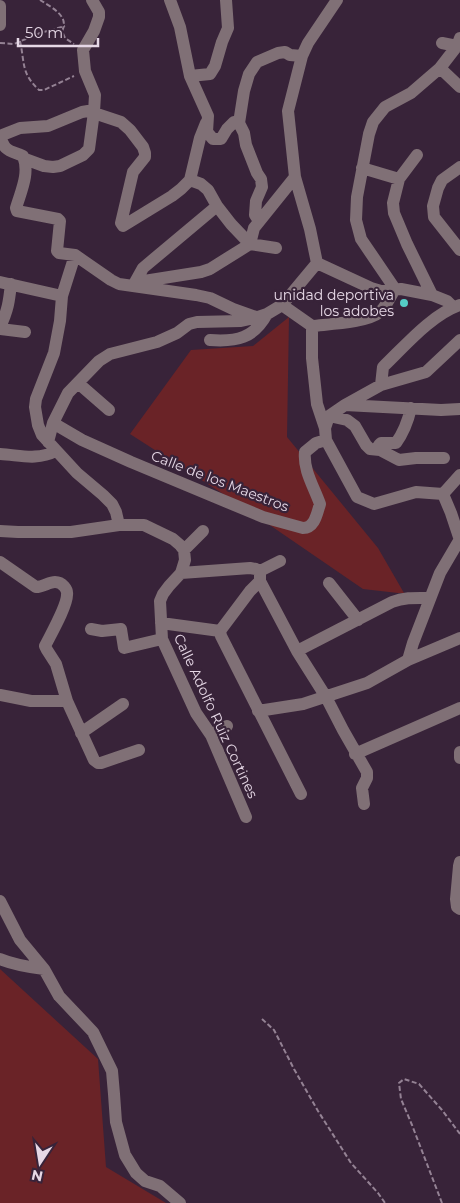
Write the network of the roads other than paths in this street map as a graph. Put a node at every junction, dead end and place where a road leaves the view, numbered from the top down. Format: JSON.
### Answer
{"nodes":[{"id":1,"x":92,"y":0,"type":"edge"},
{"id":2,"x":170,"y":0,"type":"edge"},
{"id":3,"x":226,"y":0,"type":"edge"},
{"id":4,"x":337,"y":0,"type":"edge"},
{"id":5,"x":0,"y":6,"type":"edge"},
{"id":6,"x":0,"y":24,"type":"edge"},
{"id":7,"x":459,"y":42,"type":"edge"},
{"id":8,"x":442,"y":43,"type":"dead end"},
{"id":9,"x":302,"y":56,"type":"junction"},
{"id":10,"x":432,"y":70,"type":"junction"},
{"id":11,"x":190,"y":76,"type":"junction"},
{"id":12,"x":460,"y":87,"type":"edge"},
{"id":13,"x":94,"y":112,"type":"junction"},
{"id":14,"x":72,"y":116,"type":"junction"},
{"id":15,"x":208,"y":116,"type":"junction"},
{"id":16,"x":239,"y":123,"type":"junction"},
{"id":17,"x":92,"y":128,"type":"junction"},
{"id":18,"x":0,"y":136,"type":"edge"},
{"id":19,"x":416,"y":155,"type":"dead end"},
{"id":20,"x":25,"y":159,"type":"junction"},
{"id":21,"x":460,"y":167,"type":"edge"},
{"id":22,"x":362,"y":168,"type":"junction"},
{"id":23,"x":296,"y":177,"type":"junction"},
{"id":24,"x":399,"y":179,"type":"junction"},
{"id":25,"x":190,"y":180,"type":"junction"},
{"id":26,"x":217,"y":206,"type":"junction"},
{"id":27,"x":259,"y":221,"type":"junction"},
{"id":28,"x":250,"y":244,"type":"junction"},
{"id":29,"x":276,"y":248,"type":"dead end"},
{"id":30,"x":460,"y":250,"type":"edge"},
{"id":31,"x":75,"y":255,"type":"junction"},
{"id":32,"x":317,"y":262,"type":"junction"},
{"id":33,"x":6,"y":283,"type":"edge"},
{"id":34,"x":133,"y":286,"type":"junction"},
{"id":35,"x":395,"y":289,"type":"junction"},
{"id":36,"x":432,"y":295,"type":"junction"},
{"id":37,"x":62,"y":296,"type":"junction"},
{"id":38,"x":282,"y":305,"type":"junction"},
{"id":39,"x":457,"y":306,"type":"edge"},
{"id":40,"x":262,"y":315,"type":"junction"},
{"id":41,"x":312,"y":326,"type":"junction"},
{"id":42,"x":0,"y":328,"type":"edge"},
{"id":43,"x":25,"y":332,"type":"dead end"},
{"id":44,"x":210,"y":340,"type":"dead end"},
{"id":45,"x":460,"y":340,"type":"edge"},
{"id":46,"x":78,"y":383,"type":"junction"},
{"id":47,"x":381,"y":385,"type":"junction"},
{"id":48,"x":345,"y":405,"type":"junction"},
{"id":49,"x":411,"y":408,"type":"junction"},
{"id":50,"x":460,"y":409,"type":"edge"},
{"id":51,"x":109,"y":410,"type":"dead end"},
{"id":52,"x":53,"y":423,"type":"junction"},
{"id":53,"x":327,"y":428,"type":"junction"},
{"id":54,"x":52,"y":446,"type":"junction"},
{"id":55,"x":379,"y":448,"type":"junction"},
{"id":56,"x":0,"y":454,"type":"edge"},
{"id":57,"x":444,"y":458,"type":"dead end"},
{"id":58,"x":460,"y":475,"type":"edge"},
{"id":59,"x":443,"y":494,"type":"junction"},
{"id":60,"x":119,"y":525,"type":"junction"},
{"id":61,"x":0,"y":531,"type":"edge"},
{"id":62,"x":203,"y":531,"type":"dead end"},
{"id":63,"x":460,"y":539,"type":"edge"},
{"id":64,"x":184,"y":550,"type":"junction"},
{"id":65,"x":280,"y":561,"type":"dead end"},
{"id":66,"x":0,"y":562,"type":"edge"},
{"id":67,"x":181,"y":573,"type":"junction"},
{"id":68,"x":260,"y":576,"type":"junction"},
{"id":69,"x":329,"y":583,"type":"dead end"},
{"id":70,"x":430,"y":598,"type":"junction"},
{"id":71,"x":358,"y":620,"type":"junction"},
{"id":72,"x":160,"y":623,"type":"junction"},
{"id":73,"x":91,"y":629,"type":"dead end"},
{"id":74,"x":220,"y":631,"type":"junction"},
{"id":75,"x":460,"y":638,"type":"edge"},
{"id":76,"x":162,"y":639,"type":"junction"},
{"id":77,"x":297,"y":651,"type":"junction"},
{"id":78,"x":408,"y":660,"type":"junction"},
{"id":79,"x":0,"y":695,"type":"edge"},
{"id":80,"x":326,"y":697,"type":"junction"},
{"id":81,"x":67,"y":702,"type":"junction"},
{"id":82,"x":123,"y":704,"type":"dead end"},
{"id":83,"x":460,"y":708,"type":"edge"},
{"id":84,"x":258,"y":711,"type":"junction"},
{"id":85,"x":228,"y":726,"type":"dead end"},
{"id":86,"x":81,"y":733,"type":"junction"},
{"id":87,"x":211,"y":735,"type":"junction"},
{"id":88,"x":139,"y":750,"type":"dead end"},
{"id":89,"x":460,"y":752,"type":"edge"},
{"id":90,"x":355,"y":754,"type":"junction"},
{"id":91,"x":460,"y":758,"type":"edge"},
{"id":92,"x":301,"y":794,"type":"dead end"},
{"id":93,"x":364,"y":804,"type":"dead end"},
{"id":94,"x":246,"y":818,"type":"dead end"},
{"id":95,"x":460,"y":862,"type":"edge"},
{"id":96,"x":0,"y":901,"type":"edge"},
{"id":97,"x":460,"y":909,"type":"edge"},
{"id":98,"x":0,"y":959,"type":"edge"},
{"id":99,"x":44,"y":969,"type":"junction"},
{"id":100,"x":180,"y":1203,"type":"edge"}],
"edges":[{"from":1,"to":13,"type":"street"},
{"from":2,"to":11,"type":"street"},
{"from":3,"to":11,"type":"street"},
{"from":4,"to":9,"type":"street"},
{"from":5,"to":6,"type":"street"},
{"from":7,"to":8,"type":"street"},
{"from":7,"to":10,"type":"street"},
{"from":9,"to":16,"type":"street"},
{"from":9,"to":23,"type":"street"},
{"from":10,"to":12,"type":"street"},
{"from":10,"to":22,"type":"street"},
{"from":11,"to":15,"type":"street"},
{"from":13,"to":14,"type":"street"},
{"from":13,"to":17,"type":"street"},
{"from":13,"to":25,"type":"street"},
{"from":14,"to":17,"type":"street"},
{"from":14,"to":18,"type":"street"},
{"from":15,"to":16,"type":"street"},
{"from":15,"to":25,"type":"street"},
{"from":16,"to":27,"type":"street"},
{"from":17,"to":20,"type":"street"},
{"from":18,"to":20,"type":"street"},
{"from":19,"to":24,"type":"street"},
{"from":20,"to":31,"type":"street"},
{"from":21,"to":30,"type":"street"},
{"from":22,"to":24,"type":"street"},
{"from":22,"to":35,"type":"street"},
{"from":23,"to":27,"type":"street"},
{"from":23,"to":32,"type":"street"},
{"from":24,"to":36,"type":"street"},
{"from":25,"to":26,"type":"street"},
{"from":26,"to":28,"type":"street"},
{"from":26,"to":34,"type":"street"},
{"from":27,"to":28,"type":"street"},
{"from":28,"to":29,"type":"street"},
{"from":28,"to":34,"type":"street"},
{"from":31,"to":34,"type":"street"},
{"from":31,"to":37,"type":"street"},
{"from":32,"to":35,"type":"street"},
{"from":32,"to":38,"type":"street"},
{"from":33,"to":37,"type":"street"},
{"from":33,"to":42,"type":"street"},
{"from":34,"to":40,"type":"street"},
{"from":35,"to":36,"type":"street"},
{"from":35,"to":41,"type":"street"},
{"from":36,"to":39,"type":"street"},
{"from":37,"to":54,"type":"street"},
{"from":38,"to":40,"type":"street"},
{"from":38,"to":41,"type":"street"},
{"from":39,"to":47,"type":"street"},
{"from":40,"to":44,"type":"street"},
{"from":40,"to":46,"type":"street"},
{"from":41,"to":53,"type":"street"},
{"from":42,"to":43,"type":"street"},
{"from":45,"to":47,"type":"street"},
{"from":46,"to":51,"type":"street"},
{"from":46,"to":52,"type":"street"},
{"from":47,"to":48,"type":"street"},
{"from":48,"to":49,"type":"street"},
{"from":48,"to":53,"type":"street"},
{"from":49,"to":50,"type":"street"},
{"from":49,"to":55,"type":"street"},
{"from":52,"to":53,"type":"street","name":"Calle de los Maestros"},
{"from":52,"to":54,"type":"street"},
{"from":53,"to":55,"type":"street"},
{"from":53,"to":59,"type":"street"},
{"from":54,"to":56,"type":"street"},
{"from":54,"to":60,"type":"street"},
{"from":55,"to":57,"type":"street"},
{"from":58,"to":59,"type":"street"},
{"from":59,"to":63,"type":"street"},
{"from":60,"to":61,"type":"street"},
{"from":60,"to":64,"type":"street"},
{"from":62,"to":64,"type":"street"},
{"from":63,"to":70,"type":"street"},
{"from":64,"to":67,"type":"street"},
{"from":65,"to":68,"type":"street"},
{"from":66,"to":81,"type":"street"},
{"from":67,"to":68,"type":"street"},
{"from":67,"to":72,"type":"street","name":"Calle Adolfo Ruiz Cortines"},
{"from":68,"to":74,"type":"street"},
{"from":68,"to":77,"type":"street"},
{"from":69,"to":71,"type":"street"},
{"from":70,"to":71,"type":"street"},
{"from":70,"to":78,"type":"street"},
{"from":71,"to":77,"type":"street"},
{"from":72,"to":74,"type":"street"},
{"from":72,"to":76,"type":"street","name":"Calle Adolfo Ruiz Cortines"},
{"from":73,"to":76,"type":"street"},
{"from":74,"to":84,"type":"street"},
{"from":75,"to":78,"type":"street"},
{"from":76,"to":87,"type":"street","name":"Calle Adolfo Ruiz Cortines"},
{"from":77,"to":80,"type":"street"},
{"from":78,"to":80,"type":"street"},
{"from":79,"to":81,"type":"street"},
{"from":80,"to":84,"type":"street"},
{"from":80,"to":90,"type":"street"},
{"from":81,"to":86,"type":"street"},
{"from":82,"to":86,"type":"street"},
{"from":83,"to":90,"type":"street"},
{"from":84,"to":92,"type":"street"},
{"from":85,"to":87,"type":"street"},
{"from":86,"to":88,"type":"street"},
{"from":87,"to":94,"type":"street","name":"Calle Adolfo Ruiz Cortines"},
{"from":89,"to":91,"type":"street"},
{"from":90,"to":93,"type":"street"},
{"from":95,"to":97,"type":"street"},
{"from":96,"to":99,"type":"street"},
{"from":98,"to":99,"type":"street"},
{"from":99,"to":100,"type":"street"}]}
